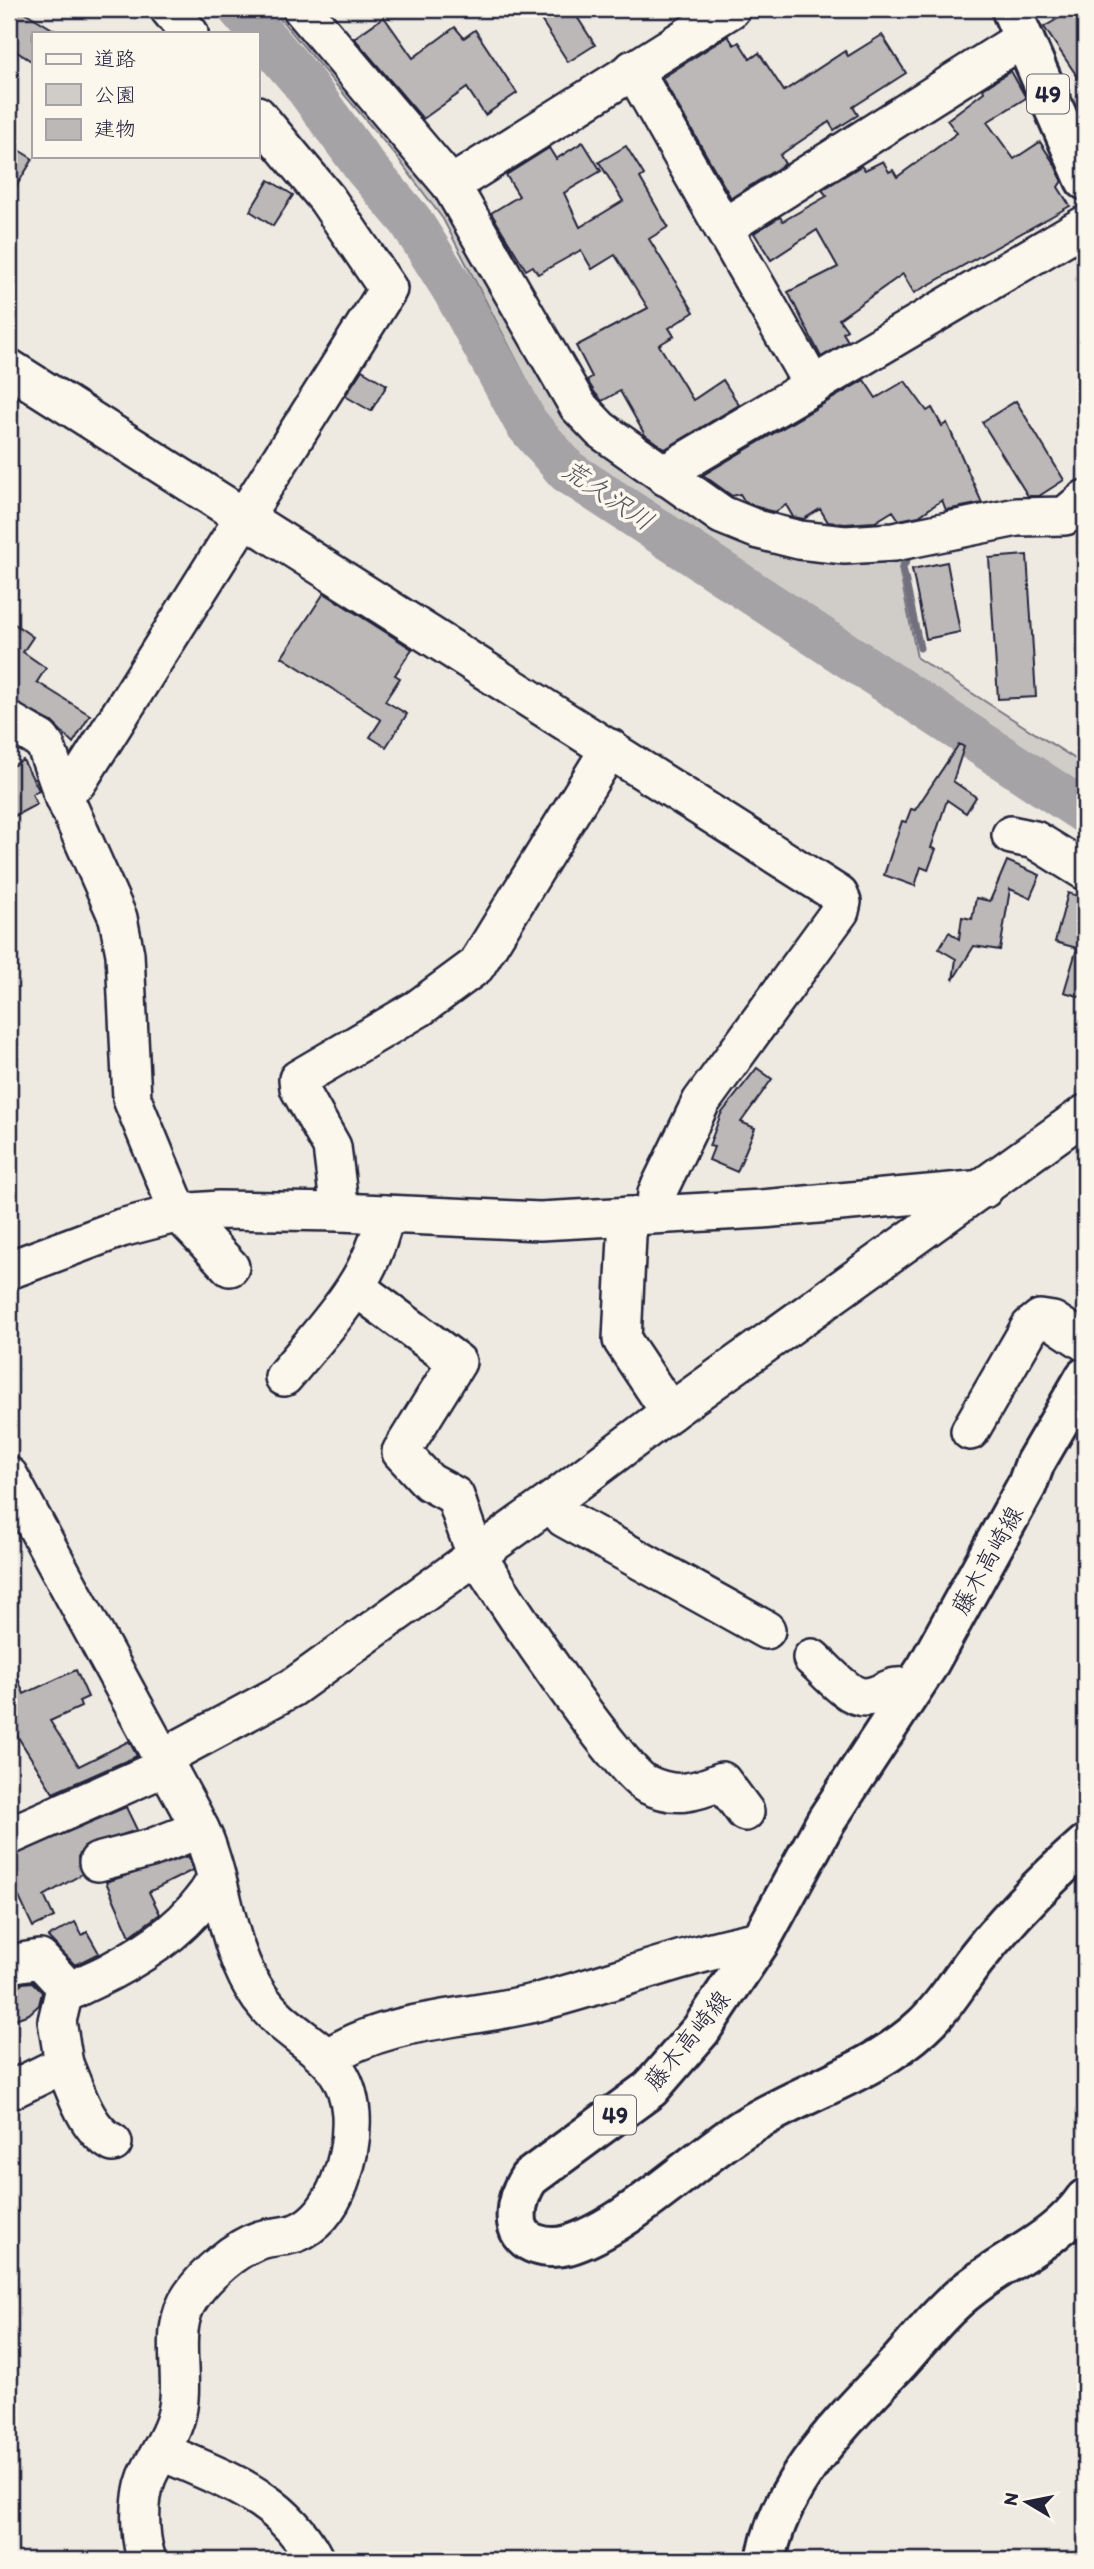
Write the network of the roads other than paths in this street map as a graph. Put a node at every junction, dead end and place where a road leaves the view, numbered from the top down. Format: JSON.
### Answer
{"nodes":[{"id":1,"x":169,"y":9,"type":"edge"},
{"id":2,"x":302,"y":9,"type":"edge"},
{"id":3,"x":731,"y":9,"type":"edge"},
{"id":4,"x":1018,"y":23,"type":"edge"},
{"id":5,"x":188,"y":32,"type":"edge"},
{"id":6,"x":633,"y":69,"type":"junction"},
{"id":7,"x":259,"y":117,"type":"edge"},
{"id":8,"x":1085,"y":180,"type":"edge"},
{"id":9,"x":451,"y":185,"type":"junction"},
{"id":10,"x":1085,"y":225,"type":"edge"},
{"id":11,"x":723,"y":228,"type":"junction"},
{"id":12,"x":9,"y":368,"type":"edge"},
{"id":13,"x":813,"y":386,"type":"junction"},
{"id":14,"x":666,"y":477,"type":"junction"},
{"id":15,"x":1085,"y":499,"type":"edge"},
{"id":16,"x":246,"y":517,"type":"junction"},
{"id":17,"x":9,"y":721,"type":"edge"},
{"id":18,"x":610,"y":748,"type":"junction"},
{"id":19,"x":62,"y":792,"type":"junction"},
{"id":20,"x":1011,"y":835,"type":"dead end"},
{"id":21,"x":1085,"y":871,"type":"edge"},
{"id":22,"x":1085,"y":1114,"type":"edge"},
{"id":23,"x":984,"y":1189,"type":"junction"},
{"id":24,"x":340,"y":1212,"type":"junction"},
{"id":25,"x":179,"y":1213,"type":"junction"},
{"id":26,"x":385,"y":1213,"type":"junction"},
{"id":27,"x":641,"y":1215,"type":"junction"},
{"id":28,"x":230,"y":1267,"type":"dead end"},
{"id":29,"x":9,"y":1270,"type":"edge"},
{"id":30,"x":357,"y":1288,"type":"junction"},
{"id":31,"x":1085,"y":1342,"type":"edge"},
{"id":32,"x":284,"y":1377,"type":"dead end"},
{"id":33,"x":1085,"y":1377,"type":"edge"},
{"id":34,"x":670,"y":1412,"type":"junction"},
{"id":35,"x":970,"y":1431,"type":"dead end"},
{"id":36,"x":9,"y":1476,"type":"edge"},
{"id":37,"x":552,"y":1501,"type":"junction"},
{"id":38,"x":477,"y":1555,"type":"junction"},
{"id":39,"x":766,"y":1630,"type":"dead end"},
{"id":40,"x":813,"y":1658,"type":"dead end"},
{"id":41,"x":913,"y":1689,"type":"junction"},
{"id":42,"x":164,"y":1762,"type":"junction"},
{"id":43,"x":745,"y":1812,"type":"dead end"},
{"id":44,"x":200,"y":1829,"type":"junction"},
{"id":45,"x":9,"y":1836,"type":"edge"},
{"id":46,"x":1085,"y":1845,"type":"edge"},
{"id":47,"x":98,"y":1862,"type":"dead end"},
{"id":48,"x":216,"y":1880,"type":"junction"},
{"id":49,"x":761,"y":1940,"type":"junction"},
{"id":50,"x":9,"y":1964,"type":"edge"},
{"id":51,"x":70,"y":1991,"type":"junction"},
{"id":52,"x":327,"y":2058,"type":"junction"},
{"id":53,"x":64,"y":2064,"type":"junction"},
{"id":54,"x":9,"y":2091,"type":"edge"},
{"id":55,"x":113,"y":2143,"type":"dead end"},
{"id":56,"x":1085,"y":2199,"type":"edge"},
{"id":57,"x":161,"y":2451,"type":"junction"},
{"id":58,"x":147,"y":2560,"type":"edge"},
{"id":59,"x":314,"y":2560,"type":"edge"},
{"id":60,"x":766,"y":2560,"type":"edge"}],
"edges":[{"from":1,"to":5,"type":"street"},
{"from":2,"to":9,"type":"street"},
{"from":3,"to":6,"type":"street"},
{"from":4,"to":8,"type":"main road","number":"49"},
{"from":4,"to":11,"type":"street"},
{"from":6,"to":9,"type":"street"},
{"from":6,"to":11,"type":"street"},
{"from":7,"to":16,"type":"street"},
{"from":9,"to":14,"type":"street"},
{"from":10,"to":13,"type":"street"},
{"from":11,"to":13,"type":"street"},
{"from":12,"to":16,"type":"street"},
{"from":13,"to":14,"type":"street"},
{"from":14,"to":15,"type":"street"},
{"from":16,"to":18,"type":"street"},
{"from":16,"to":19,"type":"street"},
{"from":17,"to":19,"type":"street"},
{"from":18,"to":24,"type":"street"},
{"from":18,"to":27,"type":"street"},
{"from":19,"to":25,"type":"street"},
{"from":20,"to":21,"type":"street"},
{"from":22,"to":23,"type":"street"},
{"from":23,"to":27,"type":"street"},
{"from":23,"to":34,"type":"street"},
{"from":24,"to":25,"type":"street"},
{"from":24,"to":26,"type":"street"},
{"from":25,"to":28,"type":"street"},
{"from":25,"to":29,"type":"street"},
{"from":26,"to":27,"type":"street"},
{"from":26,"to":30,"type":"street"},
{"from":27,"to":34,"type":"street"},
{"from":30,"to":32,"type":"street"},
{"from":30,"to":38,"type":"street"},
{"from":31,"to":35,"type":"street"},
{"from":33,"to":41,"type":"main road","name":"藤木高崎線","number":"49"},
{"from":34,"to":37,"type":"street"},
{"from":36,"to":42,"type":"street"},
{"from":37,"to":38,"type":"street"},
{"from":37,"to":39,"type":"street"},
{"from":38,"to":42,"type":"street"},
{"from":38,"to":43,"type":"street"},
{"from":40,"to":41,"type":"street"},
{"from":41,"to":49,"type":"main road","name":"藤木高崎線","number":"49"},
{"from":42,"to":44,"type":"street"},
{"from":42,"to":45,"type":"street"},
{"from":44,"to":47,"type":"street"},
{"from":44,"to":48,"type":"street"},
{"from":46,"to":49,"type":"main road","name":"藤木高崎線","number":"49"},
{"from":48,"to":51,"type":"street"},
{"from":48,"to":52,"type":"street"},
{"from":49,"to":52,"type":"street"},
{"from":50,"to":51,"type":"street"},
{"from":51,"to":53,"type":"street"},
{"from":52,"to":57,"type":"street"},
{"from":53,"to":54,"type":"street"},
{"from":53,"to":55,"type":"street"},
{"from":56,"to":60,"type":"main road"},
{"from":57,"to":58,"type":"street"},
{"from":57,"to":59,"type":"street"}]}
